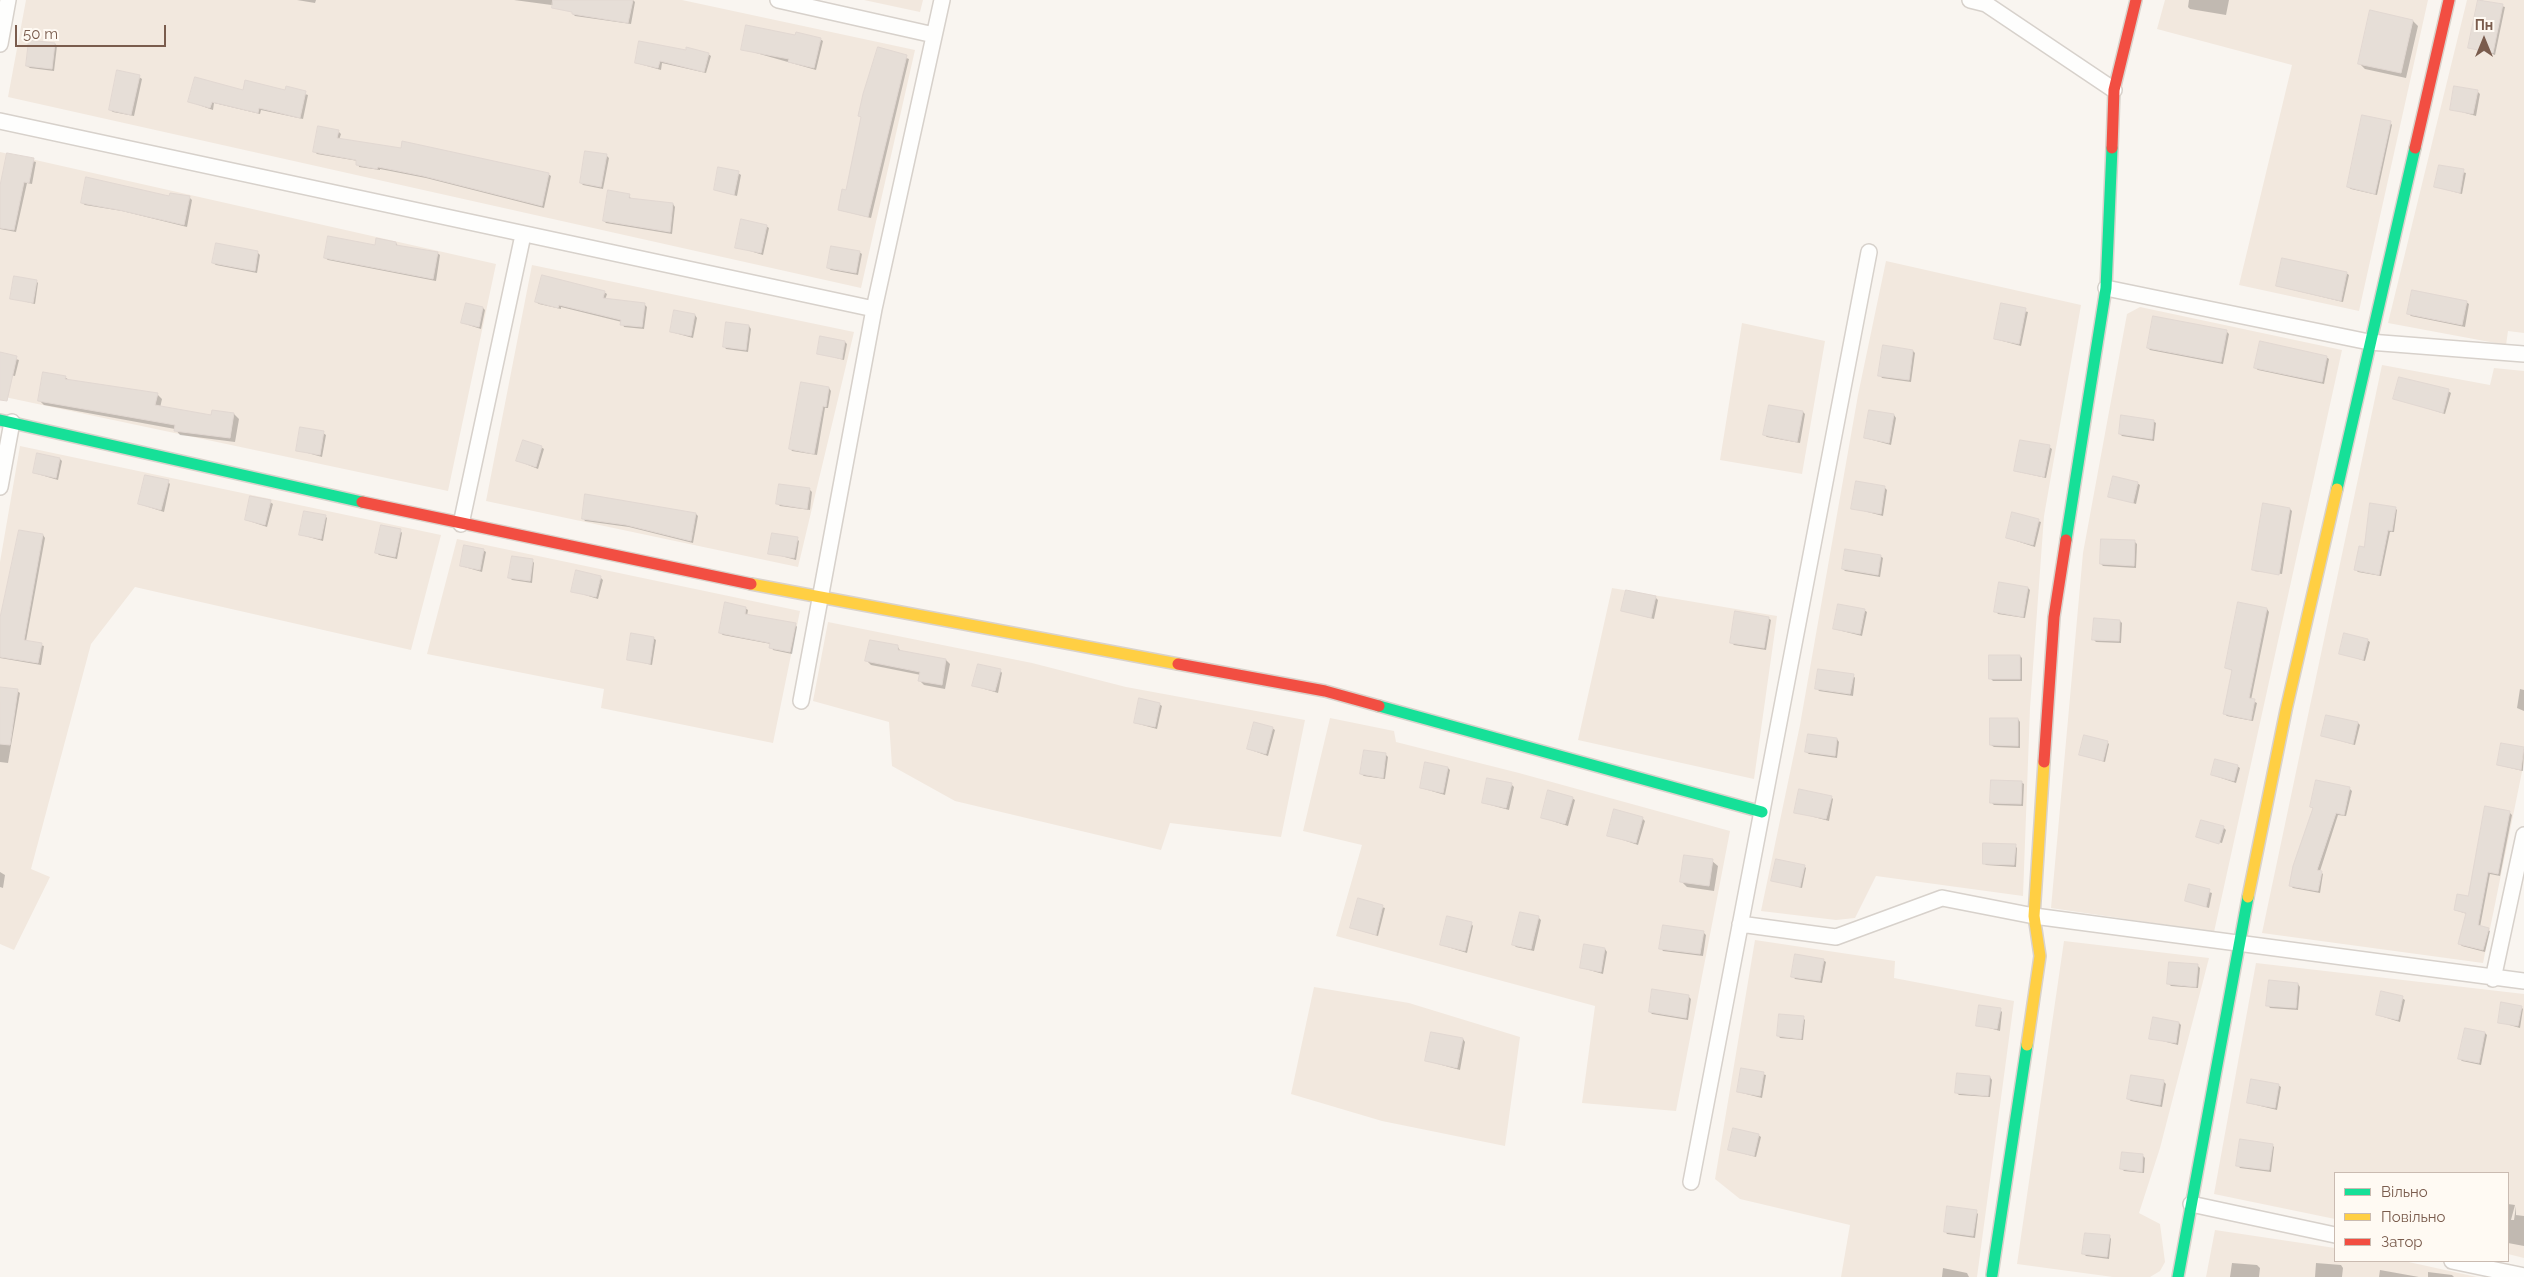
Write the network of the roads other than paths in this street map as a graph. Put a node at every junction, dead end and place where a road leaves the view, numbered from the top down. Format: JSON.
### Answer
{"nodes":[{"id":1,"x":8,"y":0,"type":"edge"},
{"id":2,"x":778,"y":0,"type":"edge"},
{"id":3,"x":942,"y":0,"type":"edge"},
{"id":4,"x":1970,"y":0,"type":"edge"},
{"id":5,"x":2136,"y":0,"type":"edge"},
{"id":6,"x":2448,"y":0,"type":"edge"},
{"id":7,"x":934,"y":36,"type":"junction"},
{"id":8,"x":0,"y":44,"type":"edge"},
{"id":9,"x":2114,"y":90,"type":"junction"},
{"id":10,"x":0,"y":121,"type":"edge"},
{"id":11,"x":523,"y":235,"type":"junction"},
{"id":12,"x":1869,"y":252,"type":"dead end"},
{"id":13,"x":2106,"y":288,"type":"junction"},
{"id":14,"x":874,"y":309,"type":"junction"},
{"id":15,"x":2369,"y":342,"type":"junction"},
{"id":16,"x":2524,"y":354,"type":"edge"},
{"id":17,"x":6,"y":421,"type":"edge"},
{"id":18,"x":0,"y":487,"type":"edge"},
{"id":19,"x":461,"y":524,"type":"junction"},
{"id":20,"x":820,"y":598,"type":"junction"},
{"id":21,"x":801,"y":701,"type":"dead end"},
{"id":22,"x":1762,"y":812,"type":"junction"},
{"id":23,"x":2524,"y":835,"type":"edge"},
{"id":24,"x":2034,"y":916,"type":"junction"},
{"id":25,"x":1740,"y":924,"type":"junction"},
{"id":26,"x":2238,"y":944,"type":"junction"},
{"id":27,"x":2493,"y":979,"type":"junction"},
{"id":28,"x":2524,"y":981,"type":"edge"},
{"id":29,"x":1691,"y":1182,"type":"dead end"},
{"id":30,"x":2191,"y":1204,"type":"junction"},
{"id":31,"x":2334,"y":1235,"type":"edge"},
{"id":32,"x":2457,"y":1262,"type":"edge"},
{"id":33,"x":1992,"y":1274,"type":"dead end"},
{"id":34,"x":2524,"y":1276,"type":"edge"},
{"id":35,"x":2178,"y":1277,"type":"edge"}],
"edges":[{"from":1,"to":8,"type":"street"},
{"from":2,"to":7,"type":"street"},
{"from":3,"to":7,"type":"street"},
{"from":4,"to":9,"type":"street"},
{"from":5,"to":9,"type":"street"},
{"from":6,"to":15,"type":"street"},
{"from":7,"to":14,"type":"street"},
{"from":9,"to":13,"type":"street"},
{"from":10,"to":11,"type":"street"},
{"from":11,"to":14,"type":"street"},
{"from":11,"to":19,"type":"street"},
{"from":12,"to":22,"type":"street"},
{"from":13,"to":15,"type":"street"},
{"from":13,"to":24,"type":"street"},
{"from":14,"to":20,"type":"street"},
{"from":15,"to":16,"type":"street"},
{"from":15,"to":26,"type":"street"},
{"from":17,"to":18,"type":"street"},
{"from":17,"to":19,"type":"street"},
{"from":19,"to":20,"type":"street"},
{"from":20,"to":21,"type":"street"},
{"from":20,"to":22,"type":"street"},
{"from":22,"to":25,"type":"street"},
{"from":23,"to":27,"type":"street"},
{"from":24,"to":25,"type":"street"},
{"from":24,"to":26,"type":"street"},
{"from":24,"to":33,"type":"street"},
{"from":25,"to":29,"type":"street"},
{"from":26,"to":27,"type":"street"},
{"from":26,"to":30,"type":"street"},
{"from":27,"to":28,"type":"street"},
{"from":30,"to":31,"type":"street"},
{"from":30,"to":35,"type":"street"},
{"from":32,"to":34,"type":"street"}]}
